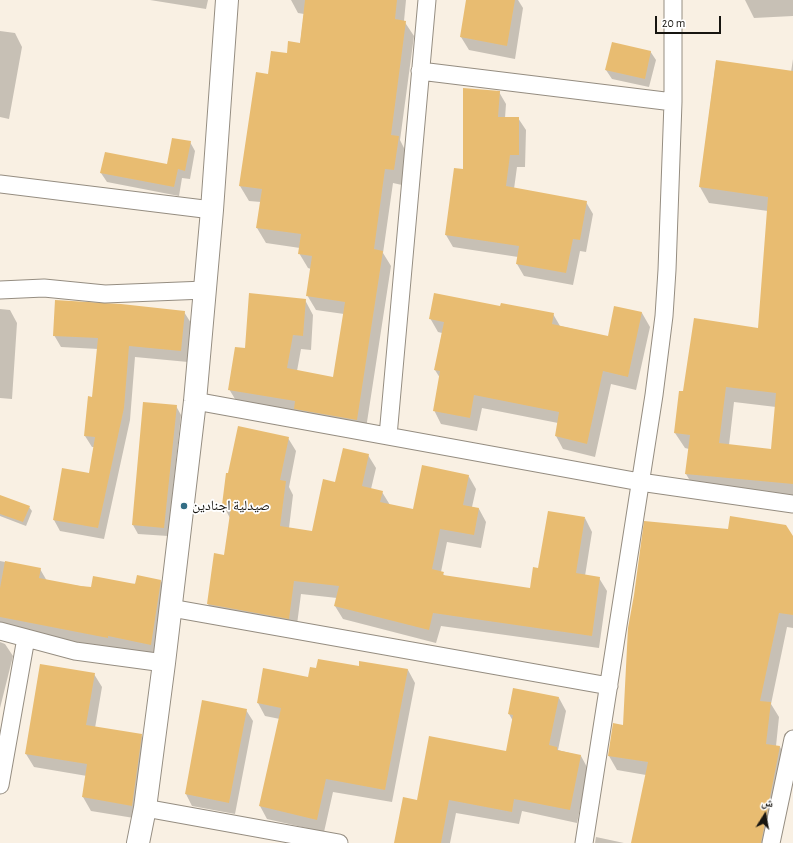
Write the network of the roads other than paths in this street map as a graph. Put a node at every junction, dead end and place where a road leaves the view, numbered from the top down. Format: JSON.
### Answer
{"nodes":[{"id":1,"x":226,"y":0,"type":"edge"},
{"id":2,"x":427,"y":0,"type":"edge"},
{"id":3,"x":672,"y":0,"type":"edge"},
{"id":4,"x":420,"y":71,"type":"junction"},
{"id":5,"x":673,"y":102,"type":"junction"},
{"id":6,"x":0,"y":184,"type":"edge"},
{"id":7,"x":212,"y":210,"type":"junction"},
{"id":8,"x":0,"y":290,"type":"edge"},
{"id":9,"x":205,"y":290,"type":"junction"},
{"id":10,"x":195,"y":401,"type":"junction"},
{"id":11,"x":388,"y":436,"type":"junction"},
{"id":12,"x":640,"y":482,"type":"junction"},
{"id":13,"x":793,"y":504,"type":"edge"},
{"id":14,"x":171,"y":608,"type":"junction"},
{"id":15,"x":0,"y":631,"type":"edge"},
{"id":16,"x":26,"y":638,"type":"junction"},
{"id":17,"x":164,"y":663,"type":"junction"},
{"id":18,"x":609,"y":686,"type":"junction"},
{"id":19,"x":793,"y":739,"type":"edge"},
{"id":20,"x":0,"y":785,"type":"edge"},
{"id":21,"x":145,"y":808,"type":"junction"},
{"id":22,"x":138,"y":843,"type":"edge"},
{"id":23,"x":339,"y":843,"type":"edge"},
{"id":24,"x":584,"y":843,"type":"edge"},
{"id":25,"x":771,"y":843,"type":"edge"}],
"edges":[{"from":1,"to":7,"type":"main road"},
{"from":2,"to":4,"type":"street"},
{"from":3,"to":5,"type":"street"},
{"from":4,"to":5,"type":"street"},
{"from":4,"to":11,"type":"street"},
{"from":5,"to":12,"type":"street"},
{"from":6,"to":7,"type":"street"},
{"from":7,"to":9,"type":"main road"},
{"from":8,"to":9,"type":"street"},
{"from":9,"to":10,"type":"main road"},
{"from":10,"to":11,"type":"street"},
{"from":10,"to":14,"type":"main road"},
{"from":11,"to":12,"type":"street"},
{"from":12,"to":13,"type":"street"},
{"from":12,"to":18,"type":"street"},
{"from":14,"to":17,"type":"main road"},
{"from":14,"to":18,"type":"street"},
{"from":15,"to":16,"type":"street"},
{"from":16,"to":17,"type":"street"},
{"from":16,"to":20,"type":"street"},
{"from":17,"to":21,"type":"main road"},
{"from":18,"to":24,"type":"street"},
{"from":19,"to":25,"type":"street"},
{"from":21,"to":22,"type":"main road"},
{"from":21,"to":23,"type":"street"}]}
